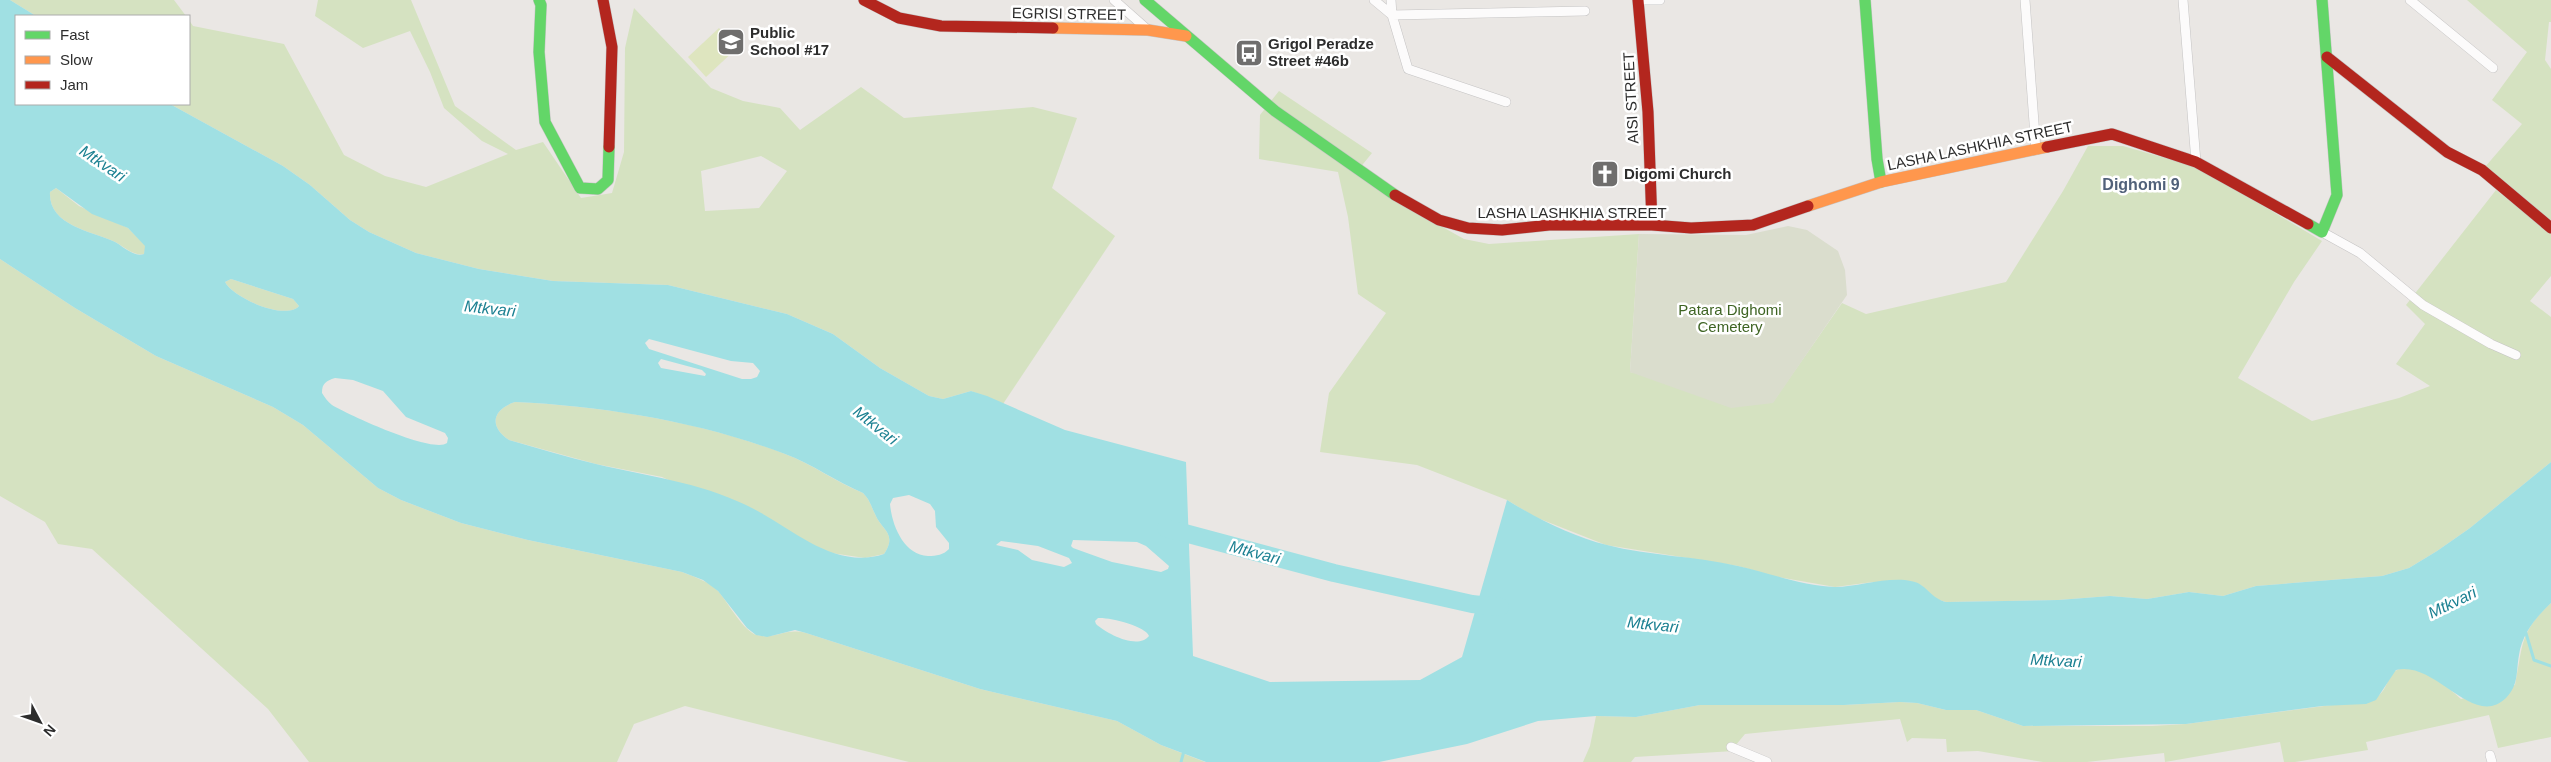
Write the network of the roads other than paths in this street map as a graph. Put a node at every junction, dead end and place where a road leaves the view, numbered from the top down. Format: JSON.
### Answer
{"nodes":[{"id":1,"x":539,"y":0,"type":"edge"},
{"id":2,"x":604,"y":0,"type":"edge"},
{"id":3,"x":1114,"y":0,"type":"edge"},
{"id":4,"x":1145,"y":0,"type":"edge"},
{"id":5,"x":1374,"y":0,"type":"edge"},
{"id":6,"x":1391,"y":0,"type":"edge"},
{"id":7,"x":1638,"y":0,"type":"edge"},
{"id":8,"x":1660,"y":0,"type":"edge"},
{"id":9,"x":1865,"y":0,"type":"edge"},
{"id":10,"x":2025,"y":0,"type":"edge"},
{"id":11,"x":2183,"y":0,"type":"edge"},
{"id":12,"x":2322,"y":0,"type":"edge"},
{"id":13,"x":2410,"y":0,"type":"edge"},
{"id":14,"x":871,"y":2,"type":"edge"},
{"id":15,"x":1586,"y":11,"type":"dead end"},
{"id":16,"x":1392,"y":15,"type":"junction"},
{"id":17,"x":1148,"y":30,"type":"junction"},
{"id":18,"x":1188,"y":37,"type":"junction"},
{"id":19,"x":2327,"y":57,"type":"junction"},
{"id":20,"x":2493,"y":68,"type":"dead end"},
{"id":21,"x":1506,"y":102,"type":"dead end"},
{"id":22,"x":2036,"y":150,"type":"junction"},
{"id":23,"x":2196,"y":162,"type":"junction"},
{"id":24,"x":1880,"y":182,"type":"junction"},
{"id":25,"x":1652,"y":225,"type":"junction"},
{"id":26,"x":2551,"y":228,"type":"edge"},
{"id":27,"x":2322,"y":232,"type":"junction"},
{"id":28,"x":2516,"y":356,"type":"dead end"},
{"id":29,"x":1731,"y":747,"type":"dead end"},
{"id":30,"x":1767,"y":762,"type":"edge"}],
"edges":[{"from":1,"to":2,"type":"street"},
{"from":3,"to":17,"type":"street"},
{"from":4,"to":18,"type":"street","name":"LASHA LASHKHIA STREET"},
{"from":5,"to":16,"type":"street"},
{"from":6,"to":16,"type":"street"},
{"from":7,"to":8,"type":"street"},
{"from":7,"to":25,"type":"street","name":"AISI STREET"},
{"from":9,"to":24,"type":"street"},
{"from":10,"to":22,"type":"street"},
{"from":11,"to":23,"type":"street"},
{"from":12,"to":19,"type":"street"},
{"from":13,"to":20,"type":"street"},
{"from":14,"to":17,"type":"street","name":"EGRISI STREET"},
{"from":15,"to":16,"type":"street"},
{"from":16,"to":21,"type":"street"},
{"from":17,"to":18,"type":"street","name":"EGRISI STREET"},
{"from":18,"to":25,"type":"street","name":"LASHA LASHKHIA STREET"},
{"from":19,"to":26,"type":"street"},
{"from":19,"to":27,"type":"street"},
{"from":22,"to":23,"type":"street","name":"LASHA LASHKHIA STREET"},
{"from":22,"to":24,"type":"street","name":"LASHA LASHKHIA STREET"},
{"from":23,"to":27,"type":"street","name":"LASHA LASHKHIA STREET"},
{"from":24,"to":25,"type":"street","name":"LASHA LASHKHIA STREET"},
{"from":27,"to":28,"type":"street","name":"LASHA LASHKHIA STREET"},
{"from":29,"to":30,"type":"street"}]}
